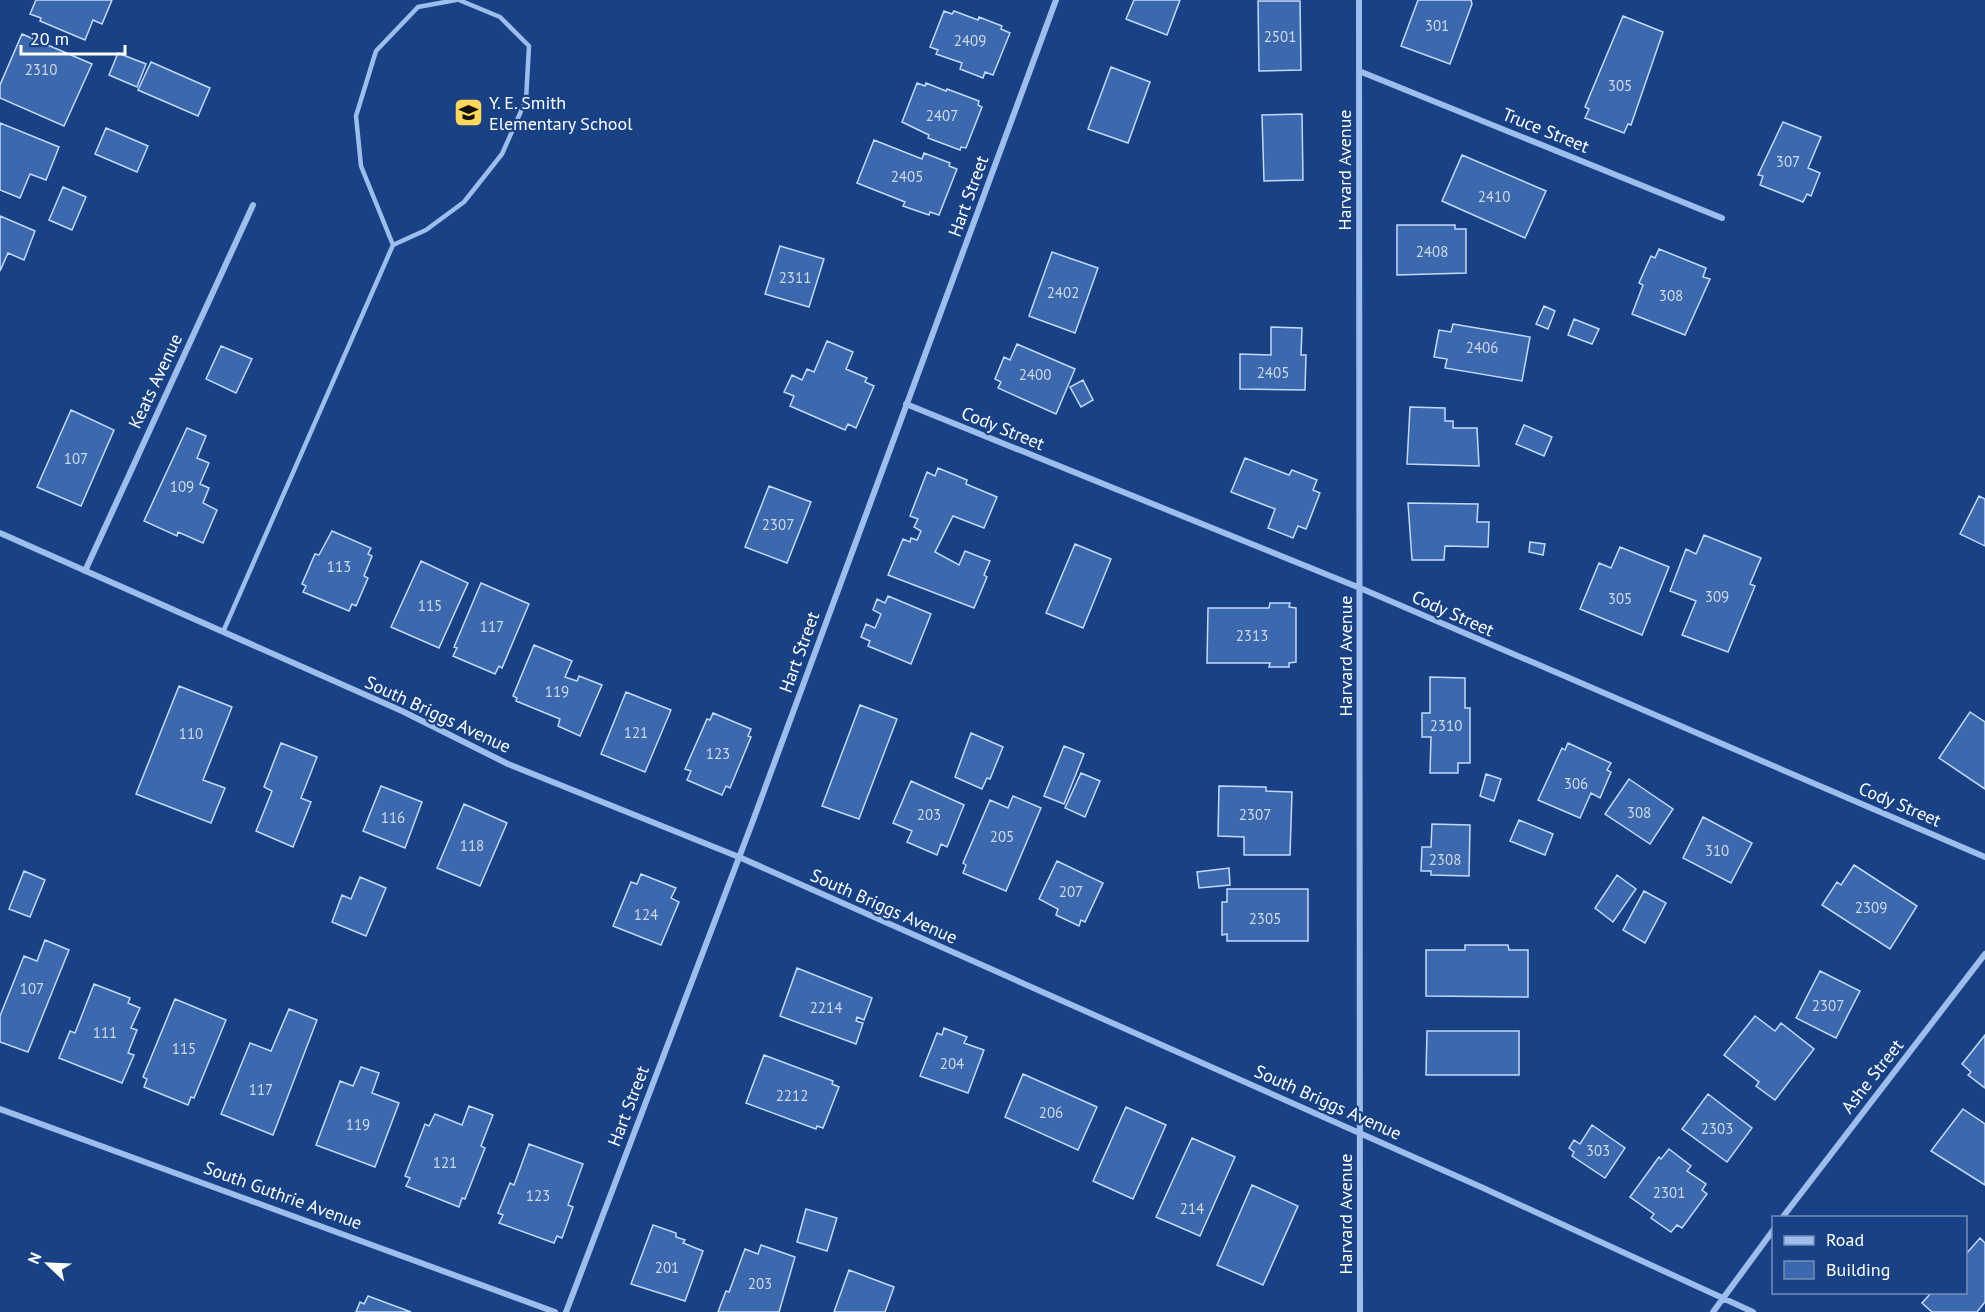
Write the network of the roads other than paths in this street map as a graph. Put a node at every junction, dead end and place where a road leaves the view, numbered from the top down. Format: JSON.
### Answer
{"nodes":[{"id":1,"x":458,"y":0,"type":"edge"},
{"id":2,"x":1056,"y":0,"type":"edge"},
{"id":3,"x":1359,"y":0,"type":"edge"},
{"id":4,"x":1359,"y":71,"type":"junction"},
{"id":5,"x":252,"y":205,"type":"dead end"},
{"id":6,"x":1722,"y":218,"type":"dead end"},
{"id":7,"x":393,"y":245,"type":"junction"},
{"id":8,"x":906,"y":404,"type":"junction"},
{"id":9,"x":0,"y":533,"type":"edge"},
{"id":10,"x":85,"y":571,"type":"junction"},
{"id":11,"x":1360,"y":588,"type":"junction"},
{"id":12,"x":223,"y":632,"type":"junction"},
{"id":13,"x":740,"y":856,"type":"junction"},
{"id":14,"x":1985,"y":857,"type":"edge"},
{"id":15,"x":1985,"y":954,"type":"edge"},
{"id":16,"x":0,"y":1109,"type":"edge"},
{"id":17,"x":1360,"y":1133,"type":"junction"},
{"id":18,"x":1784,"y":1216,"type":"edge"},
{"id":19,"x":1772,"y":1230,"type":"edge"},
{"id":20,"x":1724,"y":1299,"type":"junction"},
{"id":21,"x":555,"y":1312,"type":"edge"},
{"id":22,"x":566,"y":1312,"type":"edge"},
{"id":23,"x":1360,"y":1312,"type":"edge"},
{"id":24,"x":1713,"y":1312,"type":"edge"},
{"id":25,"x":1753,"y":1312,"type":"edge"}],
"edges":[{"from":1,"to":7,"type":"lane"},
{"from":1,"to":7,"type":"lane"},
{"from":2,"to":8,"type":"street","name":"Hart Street"},
{"from":3,"to":4,"type":"street","name":"Harvard Avenue"},
{"from":4,"to":6,"type":"street","name":"Truce Street"},
{"from":4,"to":11,"type":"street","name":"Harvard Avenue"},
{"from":5,"to":10,"type":"street","name":"Keats Avenue"},
{"from":7,"to":12,"type":"lane"},
{"from":8,"to":11,"type":"street","name":"Cody Street"},
{"from":8,"to":13,"type":"street","name":"Hart Street"},
{"from":9,"to":10,"type":"street","name":"South Briggs Avenue"},
{"from":10,"to":12,"type":"street","name":"South Briggs Avenue"},
{"from":11,"to":14,"type":"street","name":"Cody Street"},
{"from":11,"to":17,"type":"street","name":"Harvard Avenue"},
{"from":12,"to":13,"type":"street","name":"South Briggs Avenue"},
{"from":13,"to":17,"type":"street","name":"South Briggs Avenue"},
{"from":13,"to":22,"type":"street","name":"Hart Street"},
{"from":15,"to":18,"type":"street","name":"Ashe Street"},
{"from":16,"to":21,"type":"street","name":"South Guthrie Avenue"},
{"from":17,"to":20,"type":"street","name":"South Briggs Avenue"},
{"from":17,"to":23,"type":"street","name":"Harvard Avenue"},
{"from":19,"to":20,"type":"street"},
{"from":20,"to":24,"type":"street"},
{"from":20,"to":25,"type":"street","name":"South Briggs Avenue"}]}
